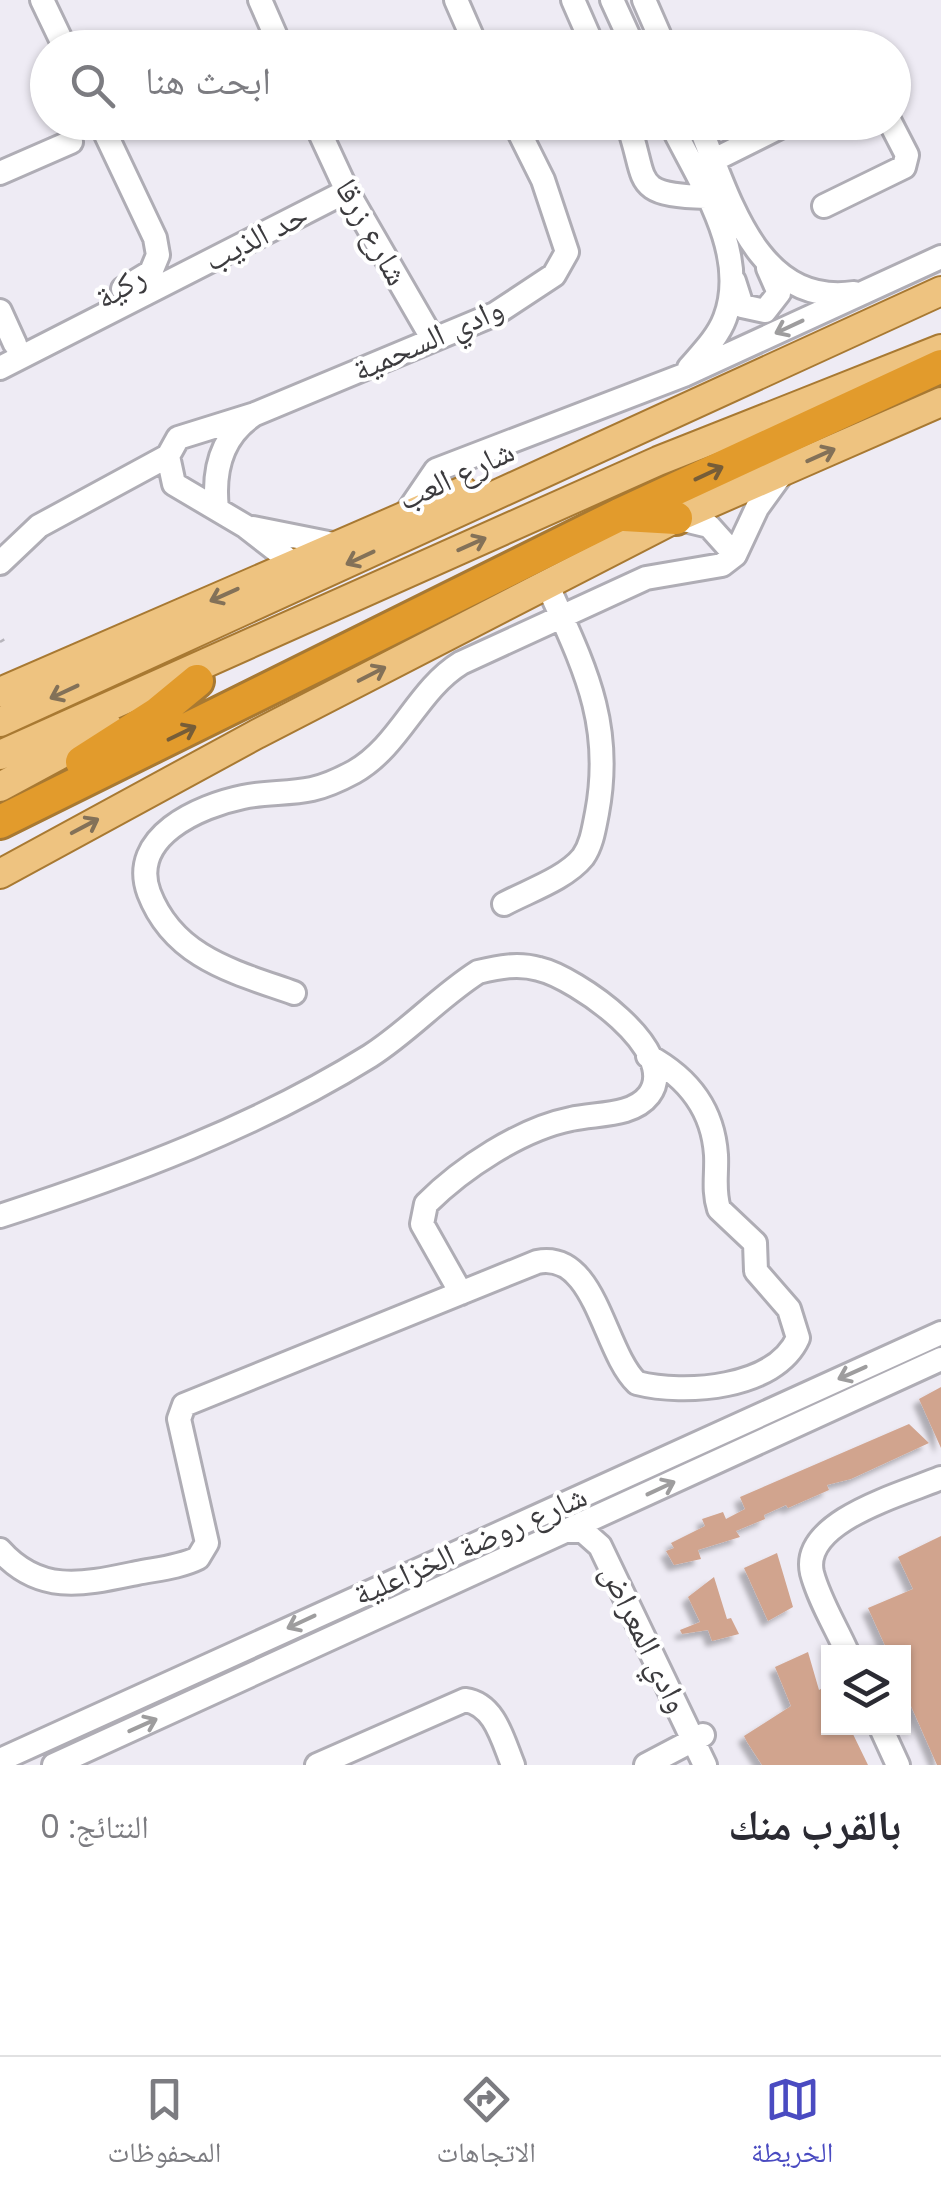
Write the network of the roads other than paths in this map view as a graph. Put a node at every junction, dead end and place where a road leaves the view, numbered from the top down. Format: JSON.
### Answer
{"nodes":[{"id":1,"x":42,"y":0,"type":"edge"},
{"id":2,"x":260,"y":0,"type":"edge"},
{"id":3,"x":456,"y":0,"type":"edge"},
{"id":4,"x":573,"y":0,"type":"edge"},
{"id":5,"x":612,"y":0,"type":"edge"},
{"id":6,"x":644,"y":0,"type":"edge"},
{"id":7,"x":664,"y":0,"type":"edge"},
{"id":8,"x":56,"y":30,"type":"edge"},
{"id":9,"x":273,"y":30,"type":"edge"},
{"id":10,"x":470,"y":30,"type":"edge"},
{"id":11,"x":586,"y":30,"type":"edge"},
{"id":12,"x":626,"y":30,"type":"edge"},
{"id":13,"x":657,"y":30,"type":"edge"},
{"id":14,"x":664,"y":30,"type":"edge"},
{"id":15,"x":108,"y":140,"type":"edge"},
{"id":16,"x":324,"y":140,"type":"edge"},
{"id":17,"x":523,"y":140,"type":"edge"},
{"id":18,"x":630,"y":140,"type":"edge"},
{"id":19,"x":679,"y":140,"type":"edge"},
{"id":20,"x":706,"y":140,"type":"edge"},
{"id":21,"x":754,"y":140,"type":"edge"},
{"id":22,"x":899,"y":140,"type":"edge"},
{"id":23,"x":71,"y":142,"type":"dead end"},
{"id":24,"x":714,"y":160,"type":"junction"},
{"id":25,"x":0,"y":173,"type":"edge"},
{"id":26,"x":347,"y":191,"type":"junction"},
{"id":27,"x":706,"y":197,"type":"junction"},
{"id":28,"x":824,"y":206,"type":"dead end"},
{"id":29,"x":941,"y":257,"type":"edge"},
{"id":30,"x":763,"y":260,"type":"junction"},
{"id":31,"x":731,"y":267,"type":"junction"},
{"id":32,"x":941,"y":291,"type":"edge"},
{"id":33,"x":863,"y":292,"type":"junction"},
{"id":34,"x":107,"y":305,"type":"junction"},
{"id":35,"x":0,"y":311,"type":"edge"},
{"id":36,"x":432,"y":338,"type":"junction"},
{"id":37,"x":8,"y":348,"type":"edge"},
{"id":38,"x":938,"y":354,"type":"edge"},
{"id":39,"x":0,"y":368,"type":"edge"},
{"id":40,"x":684,"y":375,"type":"junction"},
{"id":41,"x":702,"y":398,"type":"junction"},
{"id":42,"x":941,"y":402,"type":"edge"},
{"id":43,"x":254,"y":414,"type":"junction"},
{"id":44,"x":168,"y":456,"type":"junction"},
{"id":45,"x":783,"y":472,"type":"junction"},
{"id":46,"x":217,"y":510,"type":"junction"},
{"id":47,"x":406,"y":514,"type":"junction"},
{"id":48,"x":619,"y":515,"type":"junction"},
{"id":49,"x":676,"y":518,"type":"junction"},
{"id":50,"x":245,"y":526,"type":"junction"},
{"id":51,"x":333,"y":544,"type":"junction"},
{"id":52,"x":735,"y":555,"type":"junction"},
{"id":53,"x":0,"y":564,"type":"edge"},
{"id":54,"x":294,"y":564,"type":"junction"},
{"id":55,"x":547,"y":584,"type":"junction"},
{"id":56,"x":562,"y":616,"type":"junction"},
{"id":57,"x":239,"y":648,"type":"junction"},
{"id":58,"x":196,"y":680,"type":"junction"},
{"id":59,"x":0,"y":692,"type":"edge"},
{"id":60,"x":0,"y":722,"type":"edge"},
{"id":61,"x":0,"y":756,"type":"edge"},
{"id":62,"x":0,"y":787,"type":"edge"},
{"id":63,"x":38,"y":804,"type":"junction"},
{"id":64,"x":0,"y":820,"type":"edge"},
{"id":65,"x":0,"y":833,"type":"edge"},
{"id":66,"x":0,"y":874,"type":"edge"},
{"id":67,"x":504,"y":904,"type":"dead end"},
{"id":68,"x":294,"y":993,"type":"dead end"},
{"id":69,"x":648,"y":1056,"type":"junction"},
{"id":70,"x":0,"y":1216,"type":"edge"},
{"id":71,"x":461,"y":1293,"type":"junction"},
{"id":72,"x":941,"y":1333,"type":"edge"},
{"id":73,"x":941,"y":1359,"type":"edge"},
{"id":74,"x":941,"y":1478,"type":"edge"},
{"id":75,"x":612,"y":1511,"type":"junction"},
{"id":76,"x":568,"y":1531,"type":"junction"},
{"id":77,"x":0,"y":1550,"type":"edge"},
{"id":78,"x":844,"y":1645,"type":"edge"},
{"id":79,"x":884,"y":1735,"type":"edge"},
{"id":80,"x":699,"y":1738,"type":"junction"},
{"id":81,"x":0,"y":1760,"type":"edge"},
{"id":82,"x":324,"y":1764,"type":"edge"},
{"id":83,"x":54,"y":1765,"type":"edge"},
{"id":84,"x":514,"y":1765,"type":"edge"},
{"id":85,"x":646,"y":1765,"type":"edge"},
{"id":86,"x":705,"y":1765,"type":"edge"},
{"id":87,"x":717,"y":1765,"type":"edge"},
{"id":88,"x":898,"y":1765,"type":"edge"}],
"edges":[{"from":1,"to":8,"type":"street"},
{"from":2,"to":9,"type":"street"},
{"from":3,"to":10,"type":"street"},
{"from":4,"to":11,"type":"street"},
{"from":5,"to":12,"type":"street"},
{"from":6,"to":13,"type":"street"},
{"from":7,"to":14,"type":"street"},
{"from":15,"to":34,"type":"street","name":"ركية"},
{"from":16,"to":26,"type":"street","name":"شارع زرقا"},
{"from":17,"to":36,"type":"street","name":"وادي السحمية"},
{"from":18,"to":27,"type":"street"},
{"from":19,"to":27,"type":"street"},
{"from":20,"to":24,"type":"street"},
{"from":21,"to":24,"type":"street"},
{"from":22,"to":28,"type":"street"},
{"from":23,"to":25,"type":"street"},
{"from":24,"to":30,"type":"street"},
{"from":26,"to":34,"type":"street","name":"حد الذيب"},
{"from":26,"to":36,"type":"street","name":"شارع زرقا"},
{"from":27,"to":31,"type":"street"},
{"from":29,"to":33,"type":"street","name":"شارع العب"},
{"from":30,"to":31,"type":"street"},
{"from":30,"to":33,"type":"street"},
{"from":31,"to":40,"type":"street"},
{"from":32,"to":41,"type":"main road","name":"شارع العب"},
{"from":33,"to":40,"type":"street","name":"شارع العب","one_way":true},
{"from":34,"to":37,"type":"street","name":"ركية"},
{"from":34,"to":39,"type":"street","name":"حد الذيب"},
{"from":35,"to":37,"type":"street"},
{"from":36,"to":43,"type":"street","name":"وادي السحمية"},
{"from":48,"to":38,"type":"highway","one_way":true},
{"from":57,"to":38,"type":"main road","one_way":true},
{"from":40,"to":47,"type":"street","name":"شارع العب"},
{"from":41,"to":47,"type":"main road"},
{"from":41,"to":60,"type":"main road","name":"شارع العب","one_way":true},
{"from":45,"to":42,"type":"main road","one_way":true},
{"from":43,"to":44,"type":"street","name":"وادي السحمية"},
{"from":43,"to":46,"type":"street","name":"وادي السحمية"},
{"from":44,"to":46,"type":"street"},
{"from":44,"to":53,"type":"street","name":"وادي السحمية"},
{"from":45,"to":49,"type":"main road"},
{"from":45,"to":52,"type":"street"},
{"from":46,"to":50,"type":"street"},
{"from":47,"to":51,"type":"main road"},
{"from":48,"to":49,"type":"highway"},
{"from":63,"to":48,"type":"highway","one_way":true},
{"from":49,"to":52,"type":"street"},
{"from":49,"to":55,"type":"main road"},
{"from":50,"to":51,"type":"street"},
{"from":50,"to":54,"type":"street"},
{"from":51,"to":54,"type":"main road"},
{"from":52,"to":56,"type":"street"},
{"from":54,"to":59,"type":"main road","one_way":true},
{"from":55,"to":56,"type":"street"},
{"from":66,"to":55,"type":"main road","one_way":true},
{"from":56,"to":67,"type":"street"},
{"from":56,"to":68,"type":"street"},
{"from":57,"to":58,"type":"main road"},
{"from":57,"to":61,"type":"main road"},
{"from":58,"to":62,"type":"main road"},
{"from":58,"to":64,"type":"highway"},
{"from":63,"to":64,"type":"highway"},
{"from":63,"to":65,"type":"highway"},
{"from":69,"to":70,"type":"street"},
{"from":69,"to":71,"type":"street"},
{"from":69,"to":71,"type":"street"},
{"from":71,"to":77,"type":"street"},
{"from":72,"to":81,"type":"street","name":"شارع روضة الخزاعلية","one_way":true},
{"from":75,"to":73,"type":"street","name":"شارع روضة الخزاعلية","one_way":true},
{"from":74,"to":78,"type":"street"},
{"from":75,"to":76,"type":"street","name":"شارع روضة الخزاعلية"},
{"from":75,"to":80,"type":"street","name":"وادي المعراض"},
{"from":76,"to":80,"type":"street","name":"وادي المعراض"},
{"from":83,"to":76,"type":"street","name":"شارع روضة الخزاعلية","one_way":true},
{"from":79,"to":88,"type":"street"},
{"from":80,"to":85,"type":"street"},
{"from":80,"to":86,"type":"street","name":"وادي المعراض"},
{"from":80,"to":87,"type":"street","name":"وادي المعراض"},
{"from":82,"to":84,"type":"street"}]}
